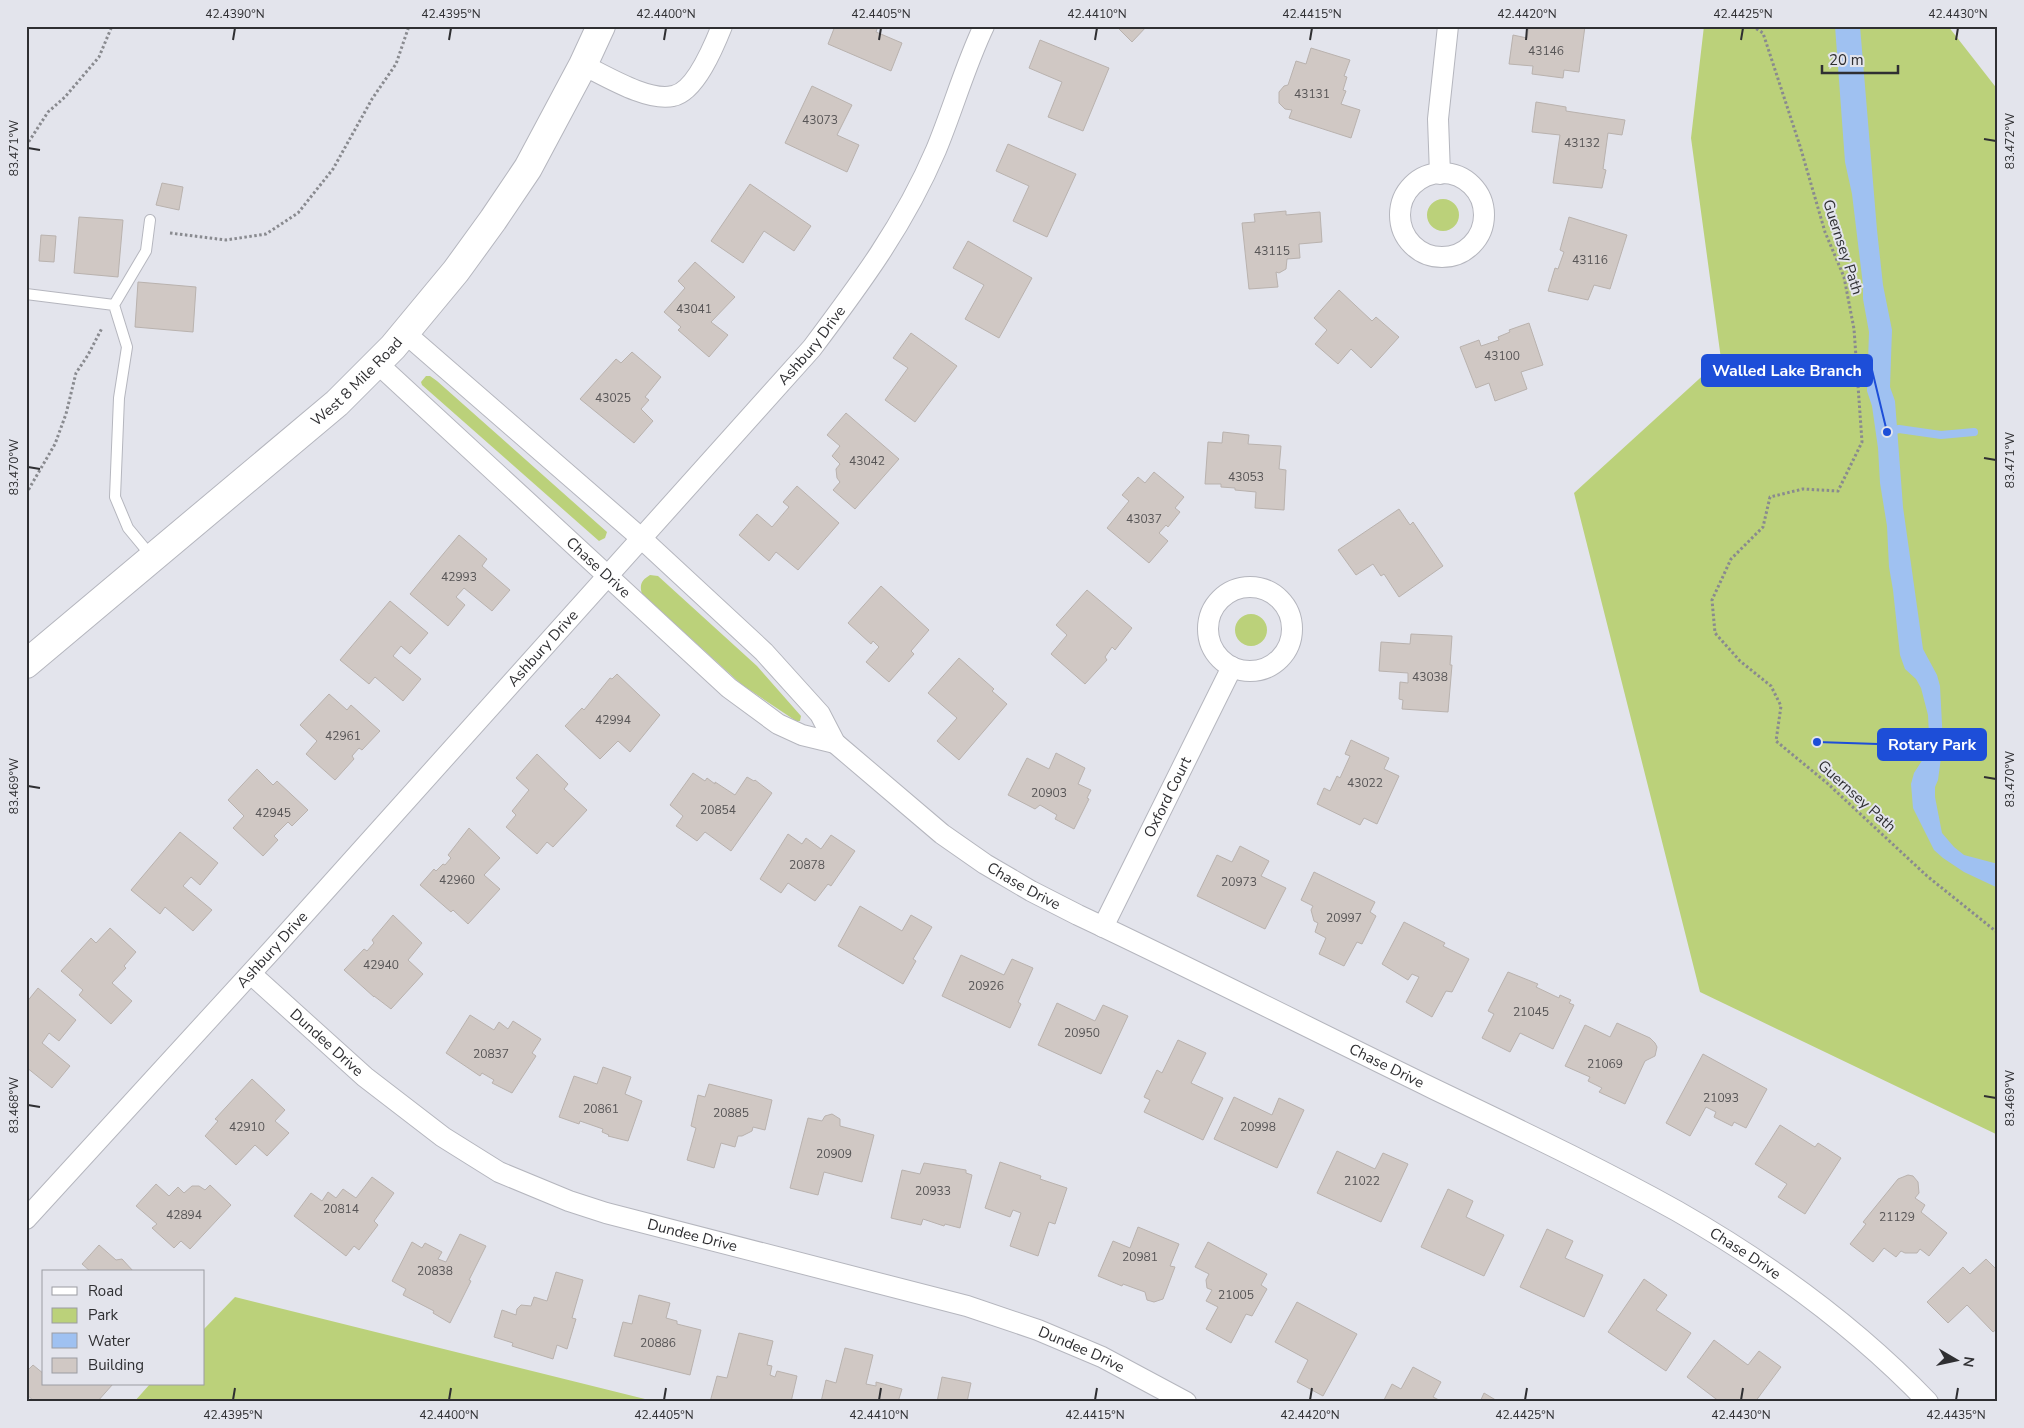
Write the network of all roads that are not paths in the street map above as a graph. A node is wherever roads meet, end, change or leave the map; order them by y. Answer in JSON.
{"nodes":[{"id":1,"x":601,"y":26,"type":"edge"},
{"id":2,"x":722,"y":26,"type":"edge"},
{"id":3,"x":984,"y":26,"type":"edge"},
{"id":4,"x":1448,"y":26,"type":"edge"},
{"id":5,"x":583,"y":65,"type":"junction"},
{"id":6,"x":1440,"y":174,"type":"junction"},
{"id":7,"x":150,"y":220,"type":"dead end"},
{"id":8,"x":26,"y":294,"type":"edge"},
{"id":9,"x":114,"y":305,"type":"junction"},
{"id":10,"x":406,"y":333,"type":"junction"},
{"id":11,"x":378,"y":364,"type":"junction"},
{"id":12,"x":641,"y":538,"type":"junction"},
{"id":13,"x":152,"y":556,"type":"junction"},
{"id":14,"x":607,"y":576,"type":"junction"},
{"id":15,"x":26,"y":664,"type":"edge"},
{"id":16,"x":1232,"y":667,"type":"junction"},
{"id":17,"x":835,"y":743,"type":"junction"},
{"id":18,"x":1103,"y":927,"type":"junction"},
{"id":19,"x":251,"y":974,"type":"junction"},
{"id":20,"x":26,"y":1219,"type":"edge"},
{"id":21,"x":1186,"y":1402,"type":"edge"},
{"id":22,"x":1928,"y":1402,"type":"edge"}],
"edges":[{"from":1,"to":5,"type":"main road","name":"West 8 Mile Road"},
{"from":2,"to":5,"type":"street"},
{"from":3,"to":12,"type":"street","name":"Ashbury Drive"},
{"from":4,"to":6,"type":"street"},
{"from":5,"to":10,"type":"main road","name":"West 8 Mile Road"},
{"from":6,"to":6,"type":"street"},
{"from":7,"to":9,"type":"lane"},
{"from":8,"to":9,"type":"lane"},
{"from":9,"to":13,"type":"lane"},
{"from":10,"to":11,"type":"main road","name":"West 8 Mile Road"},
{"from":10,"to":12,"type":"street","name":"Chase Drive"},
{"from":11,"to":13,"type":"main road","name":"West 8 Mile Road"},
{"from":11,"to":14,"type":"street","name":"Chase Drive"},
{"from":12,"to":14,"type":"street","name":"Ashbury Drive"},
{"from":12,"to":17,"type":"street","name":"Chase Drive"},
{"from":13,"to":15,"type":"main road","name":"West 8 Mile Road"},
{"from":14,"to":17,"type":"street","name":"Chase Drive"},
{"from":14,"to":19,"type":"street","name":"Ashbury Drive"},
{"from":16,"to":16,"type":"street"},
{"from":16,"to":18,"type":"street","name":"Oxford Court"},
{"from":17,"to":18,"type":"street","name":"Chase Drive"},
{"from":18,"to":22,"type":"street","name":"Chase Drive"},
{"from":19,"to":20,"type":"street","name":"Ashbury Drive"},
{"from":19,"to":21,"type":"street","name":"Dundee Drive"}]}
